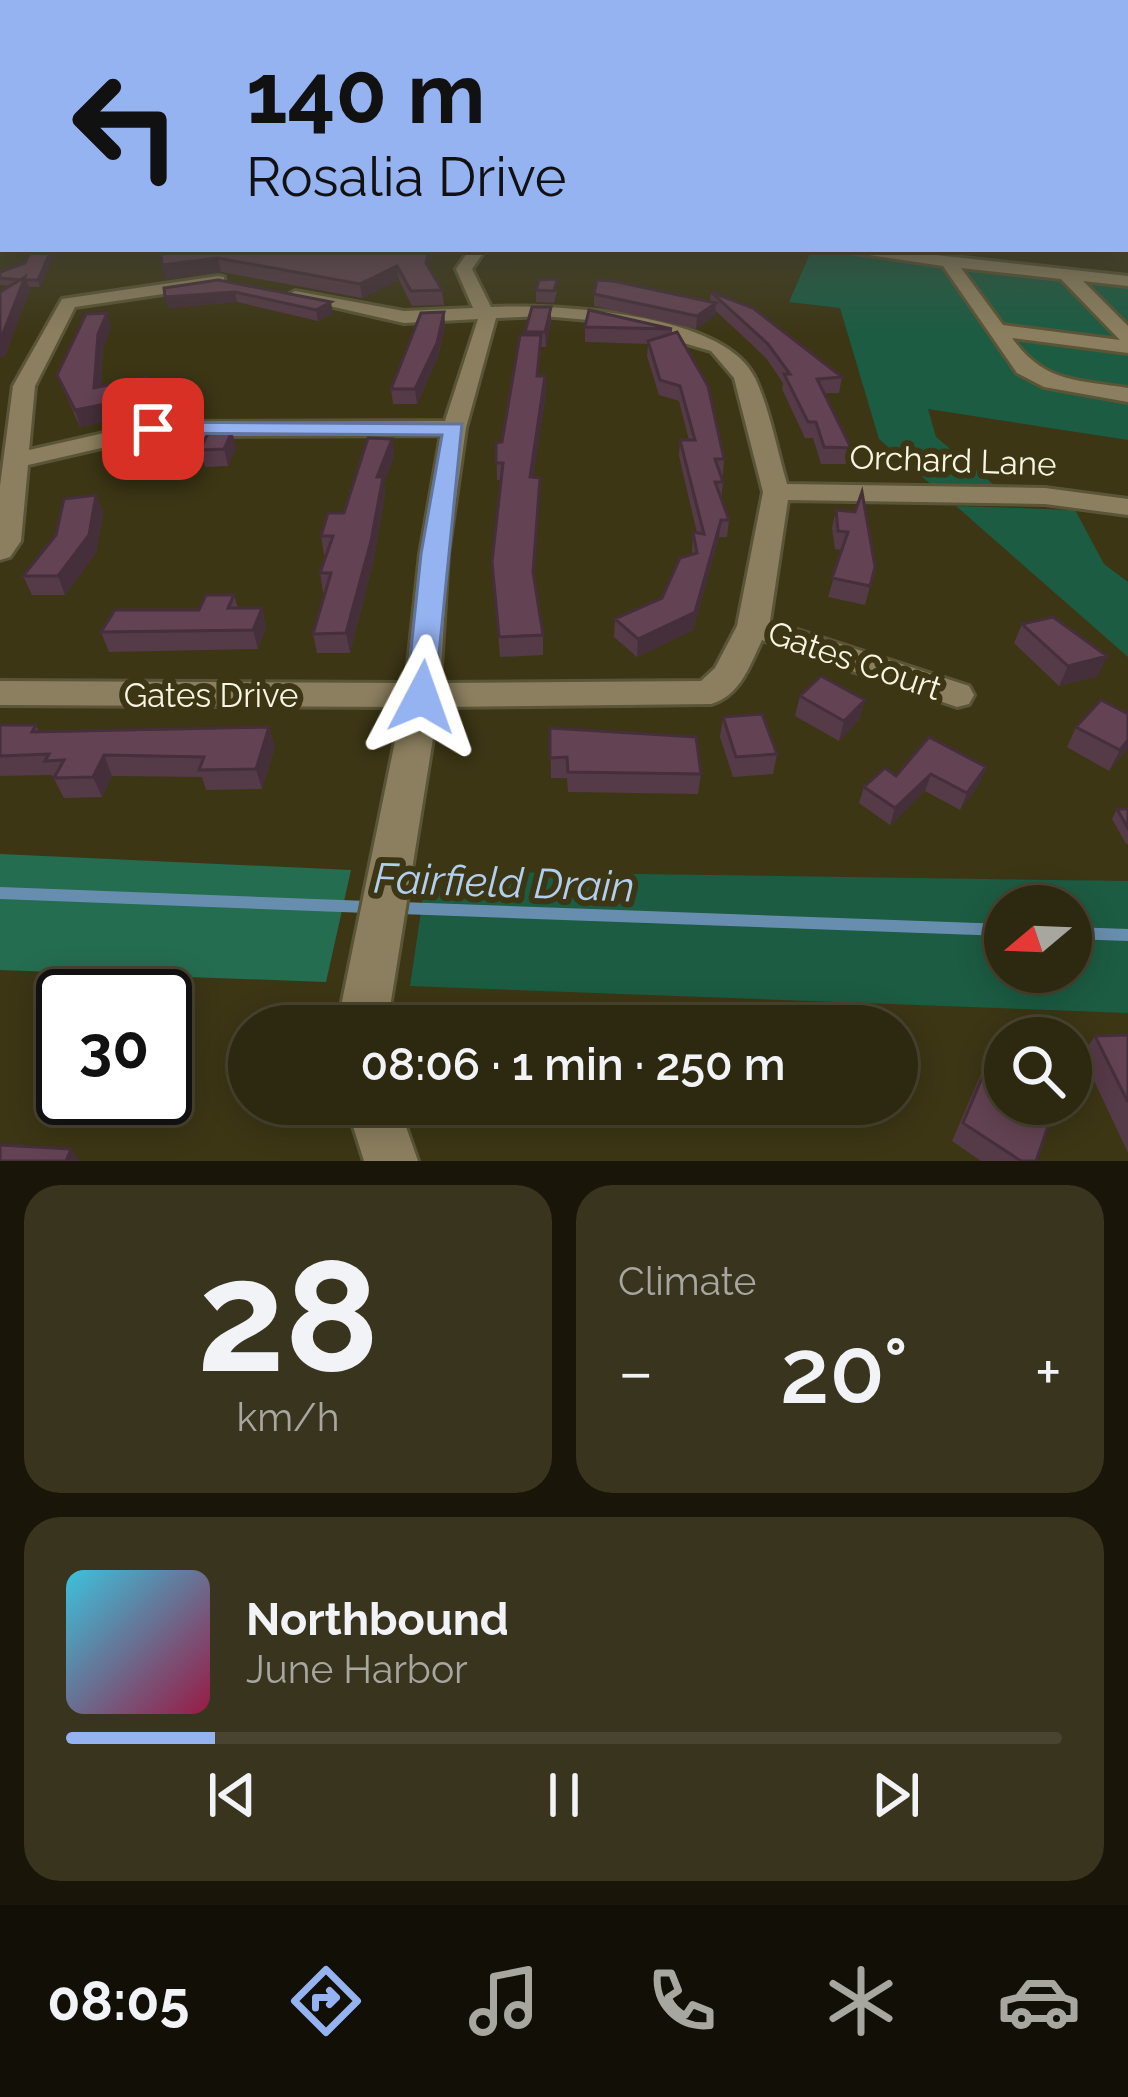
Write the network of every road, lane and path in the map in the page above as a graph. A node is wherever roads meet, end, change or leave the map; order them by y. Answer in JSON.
{"nodes":[{"id":1,"x":476,"y":252,"type":"edge"},
{"id":2,"x":865,"y":252,"type":"edge"},
{"id":3,"x":985,"y":257,"type":"edge"},
{"id":4,"x":948,"y":261,"type":"junction"},
{"id":5,"x":1066,"y":274,"type":"junction"},
{"id":6,"x":1128,"y":281,"type":"edge"},
{"id":7,"x":243,"y":286,"type":"edge"},
{"id":8,"x":266,"y":290,"type":"edge"},
{"id":9,"x":484,"y":312,"type":"junction"},
{"id":10,"x":996,"y":331,"type":"junction"},
{"id":11,"x":1128,"y":337,"type":"edge"},
{"id":12,"x":1128,"y":347,"type":"edge"},
{"id":13,"x":1127,"y":398,"type":"edge"},
{"id":14,"x":454,"y":428,"type":"junction"},
{"id":15,"x":16,"y":460,"type":"junction"},
{"id":16,"x":776,"y":492,"type":"junction"},
{"id":17,"x":1128,"y":507,"type":"edge"},
{"id":18,"x":0,"y":551,"type":"edge"},
{"id":19,"x":753,"y":626,"type":"junction"},
{"id":20,"x":0,"y":693,"type":"edge"},
{"id":21,"x":957,"y":695,"type":"dead end"},
{"id":22,"x":422,"y":697,"type":"junction"},
{"id":23,"x":366,"y":1005,"type":"edge"},
{"id":24,"x":379,"y":1125,"type":"edge"},
{"id":25,"x":391,"y":1161,"type":"edge"}],
"edges":[{"from":1,"to":9,"type":"street"},
{"from":2,"to":4,"type":"street"},
{"from":3,"to":4,"type":"street"},
{"from":3,"to":5,"type":"street"},
{"from":4,"to":10,"type":"street"},
{"from":5,"to":6,"type":"street"},
{"from":5,"to":11,"type":"street"},
{"from":7,"to":15,"type":"street"},
{"from":8,"to":9,"type":"street"},
{"from":9,"to":14,"type":"street"},
{"from":9,"to":16,"type":"street"},
{"from":10,"to":12,"type":"street"},
{"from":10,"to":13,"type":"street"},
{"from":14,"to":15,"type":"street"},
{"from":14,"to":22,"type":"street"},
{"from":15,"to":18,"type":"street"},
{"from":16,"to":17,"type":"street","name":"Orchard Lane"},
{"from":16,"to":19,"type":"street"},
{"from":19,"to":21,"type":"street","name":"Gates Court"},
{"from":19,"to":22,"type":"street","name":"Gates Drive"},
{"from":20,"to":22,"type":"street","name":"Gates Drive"},
{"from":22,"to":23,"type":"street"},
{"from":24,"to":25,"type":"street"}]}
